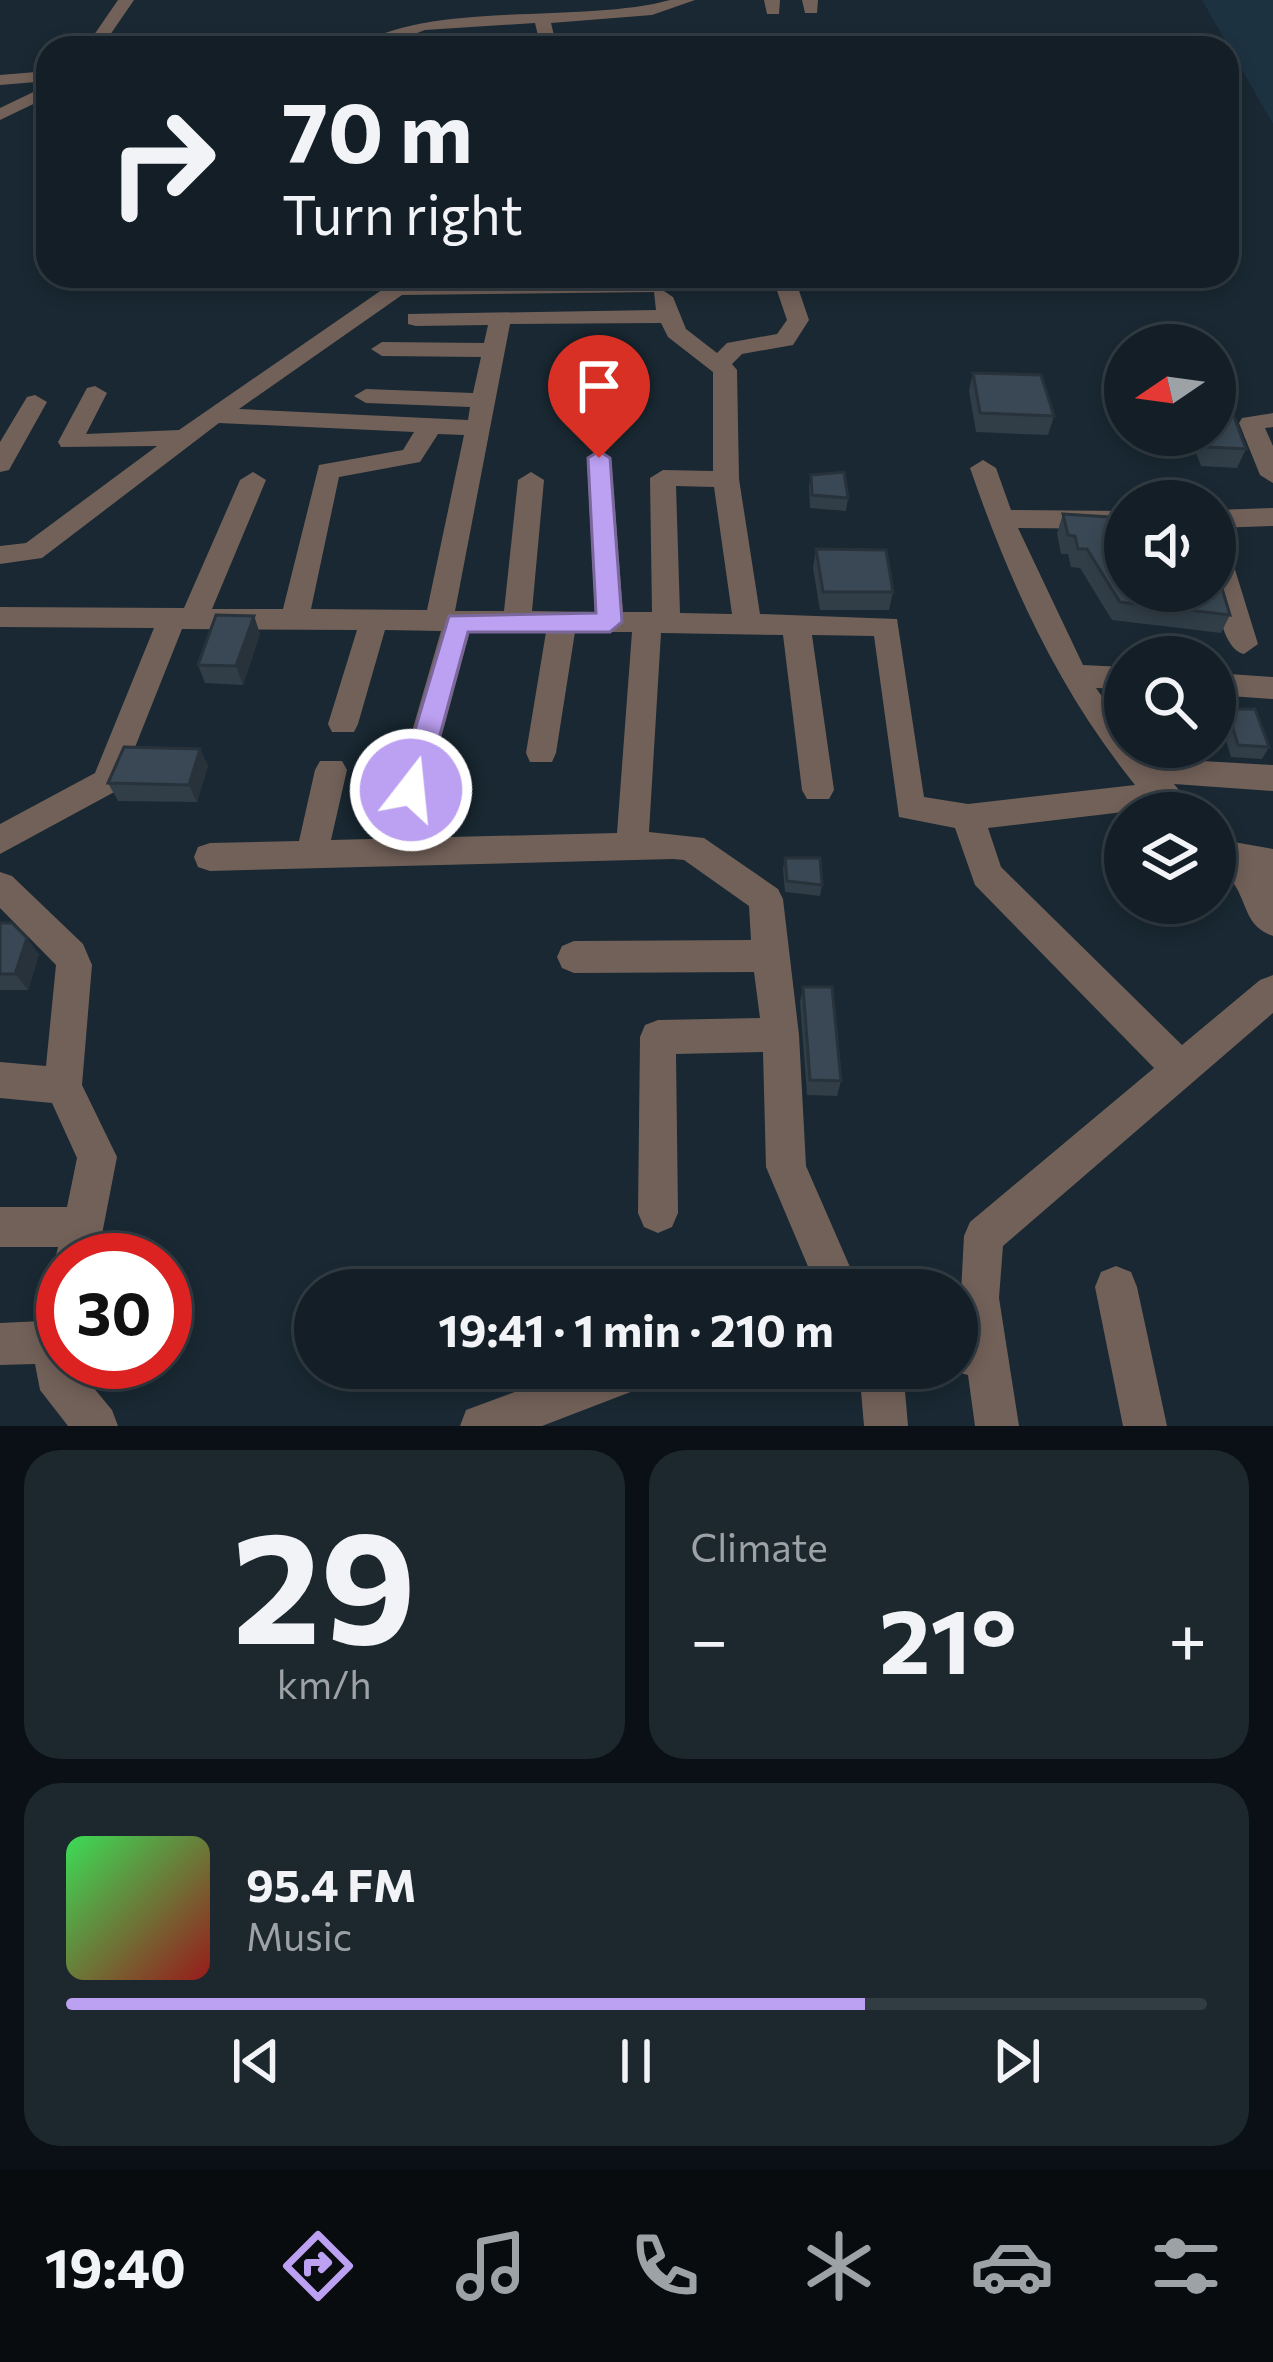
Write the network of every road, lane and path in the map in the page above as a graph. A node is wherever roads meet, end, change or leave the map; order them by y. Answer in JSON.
{"nodes":[{"id":1,"x":126,"y":0,"type":"edge"},
{"id":2,"x":687,"y":0,"type":"edge"},
{"id":3,"x":466,"y":9,"type":"edge"},
{"id":4,"x":534,"y":19,"type":"junction"},
{"id":5,"x":101,"y":36,"type":"edge"},
{"id":6,"x":377,"y":36,"type":"edge"},
{"id":7,"x":510,"y":36,"type":"edge"},
{"id":8,"x":543,"y":36,"type":"edge"},
{"id":9,"x":36,"y":62,"type":"edge"},
{"id":10,"x":6,"y":73,"type":"edge"},
{"id":11,"x":36,"y":75,"type":"edge"},
{"id":12,"x":36,"y":96,"type":"edge"},
{"id":13,"x":0,"y":115,"type":"edge"},
{"id":14,"x":397,"y":288,"type":"edge"},
{"id":15,"x":659,"y":288,"type":"edge"},
{"id":16,"x":787,"y":288,"type":"edge"},
{"id":17,"x":667,"y":316,"type":"junction"},
{"id":18,"x":416,"y":320,"type":"dead end"},
{"id":19,"x":500,"y":320,"type":"junction"},
{"id":20,"x":382,"y":349,"type":"dead end"},
{"id":21,"x":493,"y":350,"type":"junction"},
{"id":22,"x":720,"y":363,"type":"junction"},
{"id":23,"x":95,"y":393,"type":"dead end"},
{"id":24,"x":366,"y":396,"type":"dead end"},
{"id":25,"x":481,"y":400,"type":"junction"},
{"id":26,"x":35,"y":402,"type":"dead end"},
{"id":27,"x":214,"y":415,"type":"junction"},
{"id":28,"x":1273,"y":420,"type":"edge"},
{"id":29,"x":431,"y":425,"type":"junction"},
{"id":30,"x":476,"y":428,"type":"junction"},
{"id":31,"x":185,"y":437,"type":"junction"},
{"id":32,"x":599,"y":458,"type":"dead end"},
{"id":33,"x":0,"y":464,"type":"edge"},
{"id":34,"x":983,"y":468,"type":"dead end"},
{"id":35,"x":1273,"y":475,"type":"edge"},
{"id":36,"x":726,"y":479,"type":"junction"},
{"id":37,"x":254,"y":480,"type":"dead end"},
{"id":38,"x":531,"y":480,"type":"dead end"},
{"id":39,"x":1273,"y":518,"type":"edge"},
{"id":40,"x":1000,"y":519,"type":"junction"},
{"id":41,"x":1236,"y":519,"type":"edge"},
{"id":42,"x":1104,"y":520,"type":"edge"},
{"id":43,"x":0,"y":555,"type":"edge"},
{"id":44,"x":1234,"y":612,"type":"edge"},
{"id":45,"x":0,"y":617,"type":"edge"},
{"id":46,"x":183,"y":618,"type":"junction"},
{"id":47,"x":295,"y":618,"type":"junction"},
{"id":48,"x":374,"y":619,"type":"junction"},
{"id":49,"x":449,"y":622,"type":"junction"},
{"id":50,"x":517,"y":622,"type":"junction"},
{"id":51,"x":562,"y":622,"type":"junction"},
{"id":52,"x":610,"y":622,"type":"junction"},
{"id":53,"x":656,"y":623,"type":"junction"},
{"id":54,"x":747,"y":624,"type":"junction"},
{"id":55,"x":796,"y":625,"type":"junction"},
{"id":56,"x":1244,"y":644,"type":"dead end"},
{"id":57,"x":1073,"y":676,"type":"junction"},
{"id":58,"x":1104,"y":677,"type":"edge"},
{"id":59,"x":1236,"y":685,"type":"edge"},
{"id":60,"x":1273,"y":688,"type":"edge"},
{"id":61,"x":343,"y":724,"type":"dead end"},
{"id":62,"x":541,"y":753,"type":"dead end"},
{"id":63,"x":332,"y":770,"type":"dead end"},
{"id":64,"x":1273,"y":778,"type":"edge"},
{"id":65,"x":411,"y":790,"type":"dead end"},
{"id":66,"x":818,"y":790,"type":"dead end"},
{"id":67,"x":1161,"y":792,"type":"edge"},
{"id":68,"x":1169,"y":792,"type":"edge"},
{"id":69,"x":1104,"y":800,"type":"edge"},
{"id":70,"x":968,"y":817,"type":"junction"},
{"id":71,"x":0,"y":840,"type":"edge"},
{"id":72,"x":632,"y":846,"type":"junction"},
{"id":73,"x":312,"y":854,"type":"junction"},
{"id":74,"x":210,"y":857,"type":"dead end"},
{"id":75,"x":1248,"y":866,"type":"edge"},
{"id":76,"x":0,"y":886,"type":"edge"},
{"id":77,"x":1273,"y":921,"type":"edge"},
{"id":78,"x":769,"y":956,"type":"junction"},
{"id":79,"x":574,"y":957,"type":"dead end"},
{"id":80,"x":1273,"y":991,"type":"edge"},
{"id":81,"x":782,"y":1035,"type":"junction"},
{"id":82,"x":1179,"y":1067,"type":"junction"},
{"id":83,"x":0,"y":1080,"type":"edge"},
{"id":84,"x":63,"y":1086,"type":"junction"},
{"id":85,"x":658,"y":1213,"type":"dead end"},
{"id":86,"x":0,"y":1227,"type":"edge"},
{"id":87,"x":82,"y":1233,"type":"edge"},
{"id":88,"x":36,"y":1235,"type":"edge"},
{"id":89,"x":830,"y":1269,"type":"edge"},
{"id":90,"x":975,"y":1269,"type":"edge"},
{"id":91,"x":1116,"y":1288,"type":"dead end"},
{"id":92,"x":36,"y":1337,"type":"edge"},
{"id":93,"x":0,"y":1344,"type":"edge"},
{"id":94,"x":978,"y":1368,"type":"edge"},
{"id":95,"x":66,"y":1389,"type":"edge"},
{"id":96,"x":582,"y":1389,"type":"edge"},
{"id":97,"x":883,"y":1389,"type":"edge"},
{"id":98,"x":96,"y":1426,"type":"edge"},
{"id":99,"x":482,"y":1426,"type":"edge"},
{"id":100,"x":886,"y":1426,"type":"edge"},
{"id":101,"x":998,"y":1426,"type":"edge"},
{"id":102,"x":1145,"y":1426,"type":"edge"}],
"edges":[{"from":1,"to":5,"type":"street"},
{"from":2,"to":4,"type":"street"},
{"from":3,"to":4,"type":"street"},
{"from":3,"to":6,"type":"street"},
{"from":4,"to":7,"type":"street"},
{"from":4,"to":8,"type":"street"},
{"from":9,"to":10,"type":"street"},
{"from":10,"to":11,"type":"street"},
{"from":12,"to":13,"type":"street"},
{"from":14,"to":27,"type":"street"},
{"from":15,"to":17,"type":"street"},
{"from":16,"to":22,"type":"street"},
{"from":17,"to":19,"type":"street"},
{"from":17,"to":22,"type":"street"},
{"from":18,"to":19,"type":"street"},
{"from":19,"to":21,"type":"street"},
{"from":20,"to":21,"type":"street"},
{"from":21,"to":25,"type":"street"},
{"from":22,"to":36,"type":"street"},
{"from":23,"to":31,"type":"street"},
{"from":24,"to":25,"type":"street"},
{"from":25,"to":30,"type":"street"},
{"from":26,"to":33,"type":"street"},
{"from":27,"to":29,"type":"street"},
{"from":27,"to":31,"type":"street"},
{"from":28,"to":35,"type":"street"},
{"from":29,"to":30,"type":"street"},
{"from":29,"to":47,"type":"street"},
{"from":30,"to":49,"type":"street"},
{"from":31,"to":43,"type":"street"},
{"from":32,"to":52,"type":"street"},
{"from":34,"to":40,"type":"street"},
{"from":36,"to":53,"type":"street"},
{"from":36,"to":54,"type":"street"},
{"from":37,"to":46,"type":"street"},
{"from":38,"to":50,"type":"street"},
{"from":39,"to":41,"type":"street"},
{"from":40,"to":42,"type":"street"},
{"from":40,"to":57,"type":"street"},
{"from":44,"to":56,"type":"street"},
{"from":45,"to":46,"type":"street"},
{"from":46,"to":47,"type":"street"},
{"from":46,"to":71,"type":"street"},
{"from":47,"to":48,"type":"street"},
{"from":48,"to":49,"type":"street"},
{"from":48,"to":61,"type":"street"},
{"from":49,"to":50,"type":"street"},
{"from":49,"to":65,"type":"street"},
{"from":50,"to":51,"type":"street"},
{"from":51,"to":52,"type":"street"},
{"from":51,"to":62,"type":"street"},
{"from":52,"to":53,"type":"street"},
{"from":53,"to":54,"type":"street"},
{"from":53,"to":72,"type":"street"},
{"from":54,"to":55,"type":"street"},
{"from":55,"to":66,"type":"street"},
{"from":55,"to":70,"type":"street"},
{"from":57,"to":58,"type":"street"},
{"from":57,"to":67,"type":"street"},
{"from":59,"to":60,"type":"street"},
{"from":63,"to":73,"type":"street"},
{"from":64,"to":68,"type":"street"},
{"from":69,"to":70,"type":"street"},
{"from":70,"to":82,"type":"street"},
{"from":72,"to":73,"type":"street"},
{"from":72,"to":78,"type":"street"},
{"from":73,"to":74,"type":"street"},
{"from":75,"to":77,"type":"street"},
{"from":76,"to":84,"type":"street"},
{"from":78,"to":79,"type":"street"},
{"from":78,"to":81,"type":"street"},
{"from":80,"to":82,"type":"street"},
{"from":81,"to":85,"type":"street"},
{"from":81,"to":89,"type":"street"},
{"from":82,"to":90,"type":"street"},
{"from":83,"to":84,"type":"street"},
{"from":84,"to":87,"type":"street"},
{"from":86,"to":88,"type":"street"},
{"from":91,"to":102,"type":"street"},
{"from":92,"to":93,"type":"street"},
{"from":94,"to":101,"type":"street"},
{"from":95,"to":98,"type":"street"},
{"from":96,"to":99,"type":"street"},
{"from":97,"to":100,"type":"street"}]}
